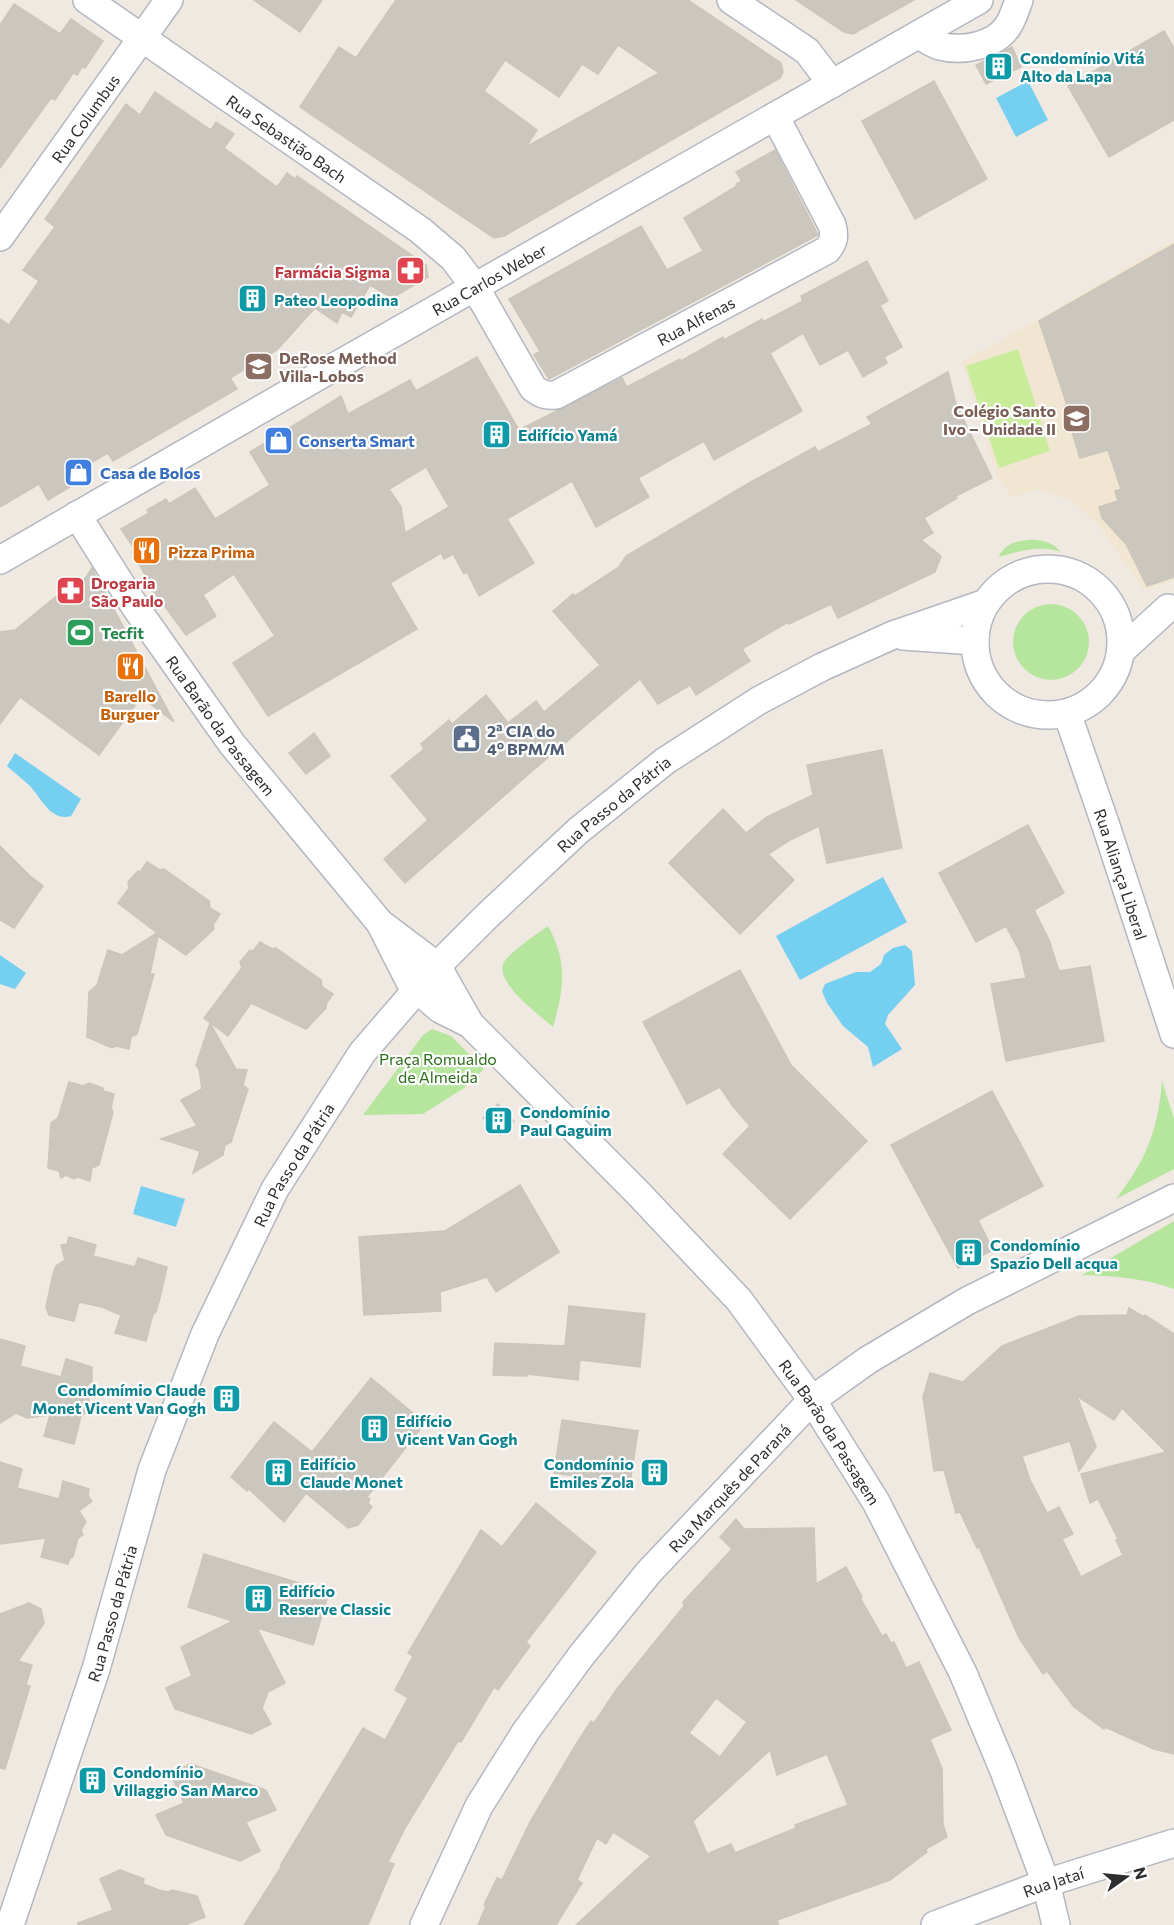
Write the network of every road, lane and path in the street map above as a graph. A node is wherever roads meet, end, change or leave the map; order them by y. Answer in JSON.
{"nodes":[{"id":1,"x":87,"y":0,"type":"edge"},
{"id":2,"x":170,"y":0,"type":"edge"},
{"id":3,"x":731,"y":0,"type":"edge"},
{"id":4,"x":979,"y":0,"type":"edge"},
{"id":5,"x":1018,"y":0,"type":"edge"},
{"id":6,"x":920,"y":35,"type":"junction"},
{"id":7,"x":143,"y":38,"type":"junction"},
{"id":8,"x":832,"y":84,"type":"junction"},
{"id":9,"x":775,"y":116,"type":"junction"},
{"id":10,"x":0,"y":237,"type":"edge"},
{"id":11,"x":475,"y":287,"type":"junction"},
{"id":12,"x":77,"y":515,"type":"junction"},
{"id":13,"x":0,"y":560,"type":"edge"},
{"id":14,"x":986,"y":603,"type":"junction"},
{"id":15,"x":1171,"y":607,"type":"edge"},
{"id":16,"x":1114,"y":610,"type":"junction"},
{"id":17,"x":893,"y":635,"type":"junction"},
{"id":18,"x":975,"y":641,"type":"junction"},
{"id":19,"x":1121,"y":651,"type":"junction"},
{"id":20,"x":1067,"y":713,"type":"junction"},
{"id":21,"x":380,"y":923,"type":"junction"},
{"id":22,"x":437,"y":966,"type":"junction"},
{"id":23,"x":417,"y":990,"type":"junction"},
{"id":24,"x":470,"y":1024,"type":"junction"},
{"id":25,"x":1174,"y":1034,"type":"edge"},
{"id":26,"x":1174,"y":1198,"type":"edge"},
{"id":27,"x":812,"y":1400,"type":"junction"},
{"id":28,"x":1174,"y":1843,"type":"edge"},
{"id":29,"x":1046,"y":1883,"type":"junction"},
{"id":30,"x":10,"y":1925,"type":"edge"},
{"id":31,"x":424,"y":1925,"type":"edge"},
{"id":32,"x":935,"y":1925,"type":"edge"},
{"id":33,"x":1056,"y":1925,"type":"edge"}],
"edges":[{"from":1,"to":7,"type":"street","name":"Rua Sebastião Bach"},
{"from":2,"to":7,"type":"street","name":"Rua Columbus"},
{"from":3,"to":8,"type":"street"},
{"from":4,"to":6,"type":"street","name":"Rua Carlos Weber"},
{"from":5,"to":6,"type":"street"},
{"from":6,"to":8,"type":"street","name":"Rua Carlos Weber"},
{"from":7,"to":10,"type":"street","name":"Rua Columbus"},
{"from":7,"to":11,"type":"street","name":"Rua Sebastião Bach"},
{"from":8,"to":9,"type":"street","name":"Rua Carlos Weber"},
{"from":9,"to":11,"type":"street","name":"Rua Carlos Weber"},
{"from":9,"to":11,"type":"street","name":"Rua Alfenas"},
{"from":11,"to":12,"type":"street","name":"Rua Carlos Weber"},
{"from":12,"to":13,"type":"street","name":"Rua Carlos Weber"},
{"from":12,"to":21,"type":"street","name":"Rua Barão da Passagem"},
{"from":14,"to":16,"type":"street"},
{"from":14,"to":17,"type":"street","name":"Rua Passo da Pátria"},
{"from":14,"to":18,"type":"street"},
{"from":15,"to":16,"type":"street"},
{"from":15,"to":19,"type":"street"},
{"from":16,"to":19,"type":"street"},
{"from":17,"to":18,"type":"street","name":"Rua Passo da Pátria"},
{"from":17,"to":22,"type":"street","name":"Rua Passo da Pátria"},
{"from":18,"to":20,"type":"street"},
{"from":19,"to":20,"type":"street"},
{"from":20,"to":25,"type":"street","name":"Rua Aliança Liberal"},
{"from":21,"to":22,"type":"street","name":"Rua Barão da Passagem"},
{"from":21,"to":23,"type":"street","name":"Rua Barão da Passagem"},
{"from":22,"to":23,"type":"street","name":"Rua Passo da Pátria"},
{"from":22,"to":24,"type":"street","name":"Rua Barão da Passagem"},
{"from":23,"to":24,"type":"street","name":"Rua Barão da Passagem"},
{"from":23,"to":30,"type":"street","name":"Rua Passo da Pátria"},
{"from":24,"to":27,"type":"street","name":"Rua Barão da Passagem"},
{"from":26,"to":27,"type":"street","name":"Rua Marquês de Paraná"},
{"from":27,"to":29,"type":"street","name":"Rua Barão da Passagem"},
{"from":27,"to":31,"type":"street","name":"Rua Marquês de Paraná"},
{"from":28,"to":29,"type":"street","name":"Rua Jataí"},
{"from":29,"to":32,"type":"street","name":"Rua Jataí"},
{"from":29,"to":33,"type":"street","name":"Rua Barão da Passagem"}]}
